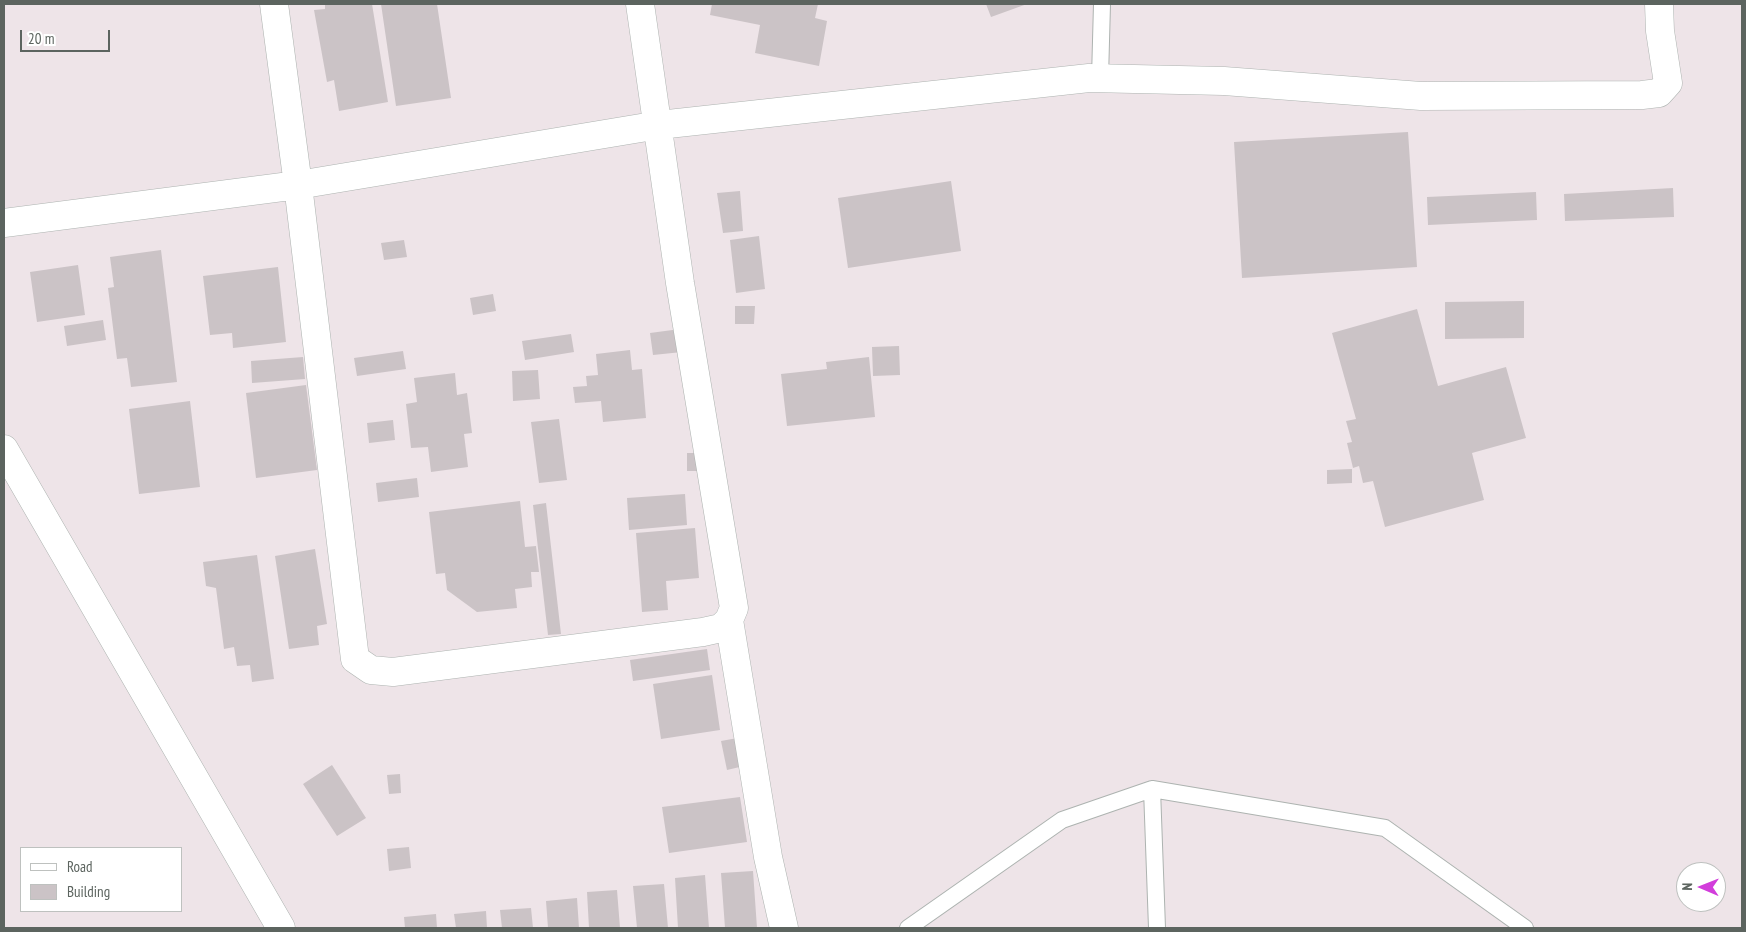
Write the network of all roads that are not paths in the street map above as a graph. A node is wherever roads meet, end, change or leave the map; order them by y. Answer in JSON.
{"nodes":[{"id":1,"x":274,"y":4,"type":"edge"},
{"id":2,"x":640,"y":4,"type":"edge"},
{"id":3,"x":1102,"y":4,"type":"edge"},
{"id":4,"x":1659,"y":4,"type":"edge"},
{"id":5,"x":1100,"y":78,"type":"junction"},
{"id":6,"x":659,"y":125,"type":"junction"},
{"id":7,"x":298,"y":185,"type":"junction"},
{"id":8,"x":4,"y":223,"type":"edge"},
{"id":9,"x":4,"y":449,"type":"edge"},
{"id":10,"x":729,"y":620,"type":"junction"},
{"id":11,"x":1152,"y":789,"type":"junction"},
{"id":12,"x":281,"y":928,"type":"edge"},
{"id":13,"x":784,"y":928,"type":"edge"},
{"id":14,"x":908,"y":928,"type":"edge"},
{"id":15,"x":1157,"y":928,"type":"edge"},
{"id":16,"x":1525,"y":928,"type":"edge"}],
"edges":[{"from":1,"to":7,"type":"street"},
{"from":2,"to":6,"type":"street"},
{"from":3,"to":5,"type":"lane"},
{"from":4,"to":5,"type":"street"},
{"from":5,"to":6,"type":"street"},
{"from":6,"to":7,"type":"street"},
{"from":6,"to":10,"type":"street"},
{"from":7,"to":8,"type":"street"},
{"from":7,"to":10,"type":"street"},
{"from":9,"to":12,"type":"street"},
{"from":10,"to":13,"type":"street"},
{"from":11,"to":14,"type":"lane"},
{"from":11,"to":15,"type":"lane"},
{"from":11,"to":16,"type":"lane"}]}
